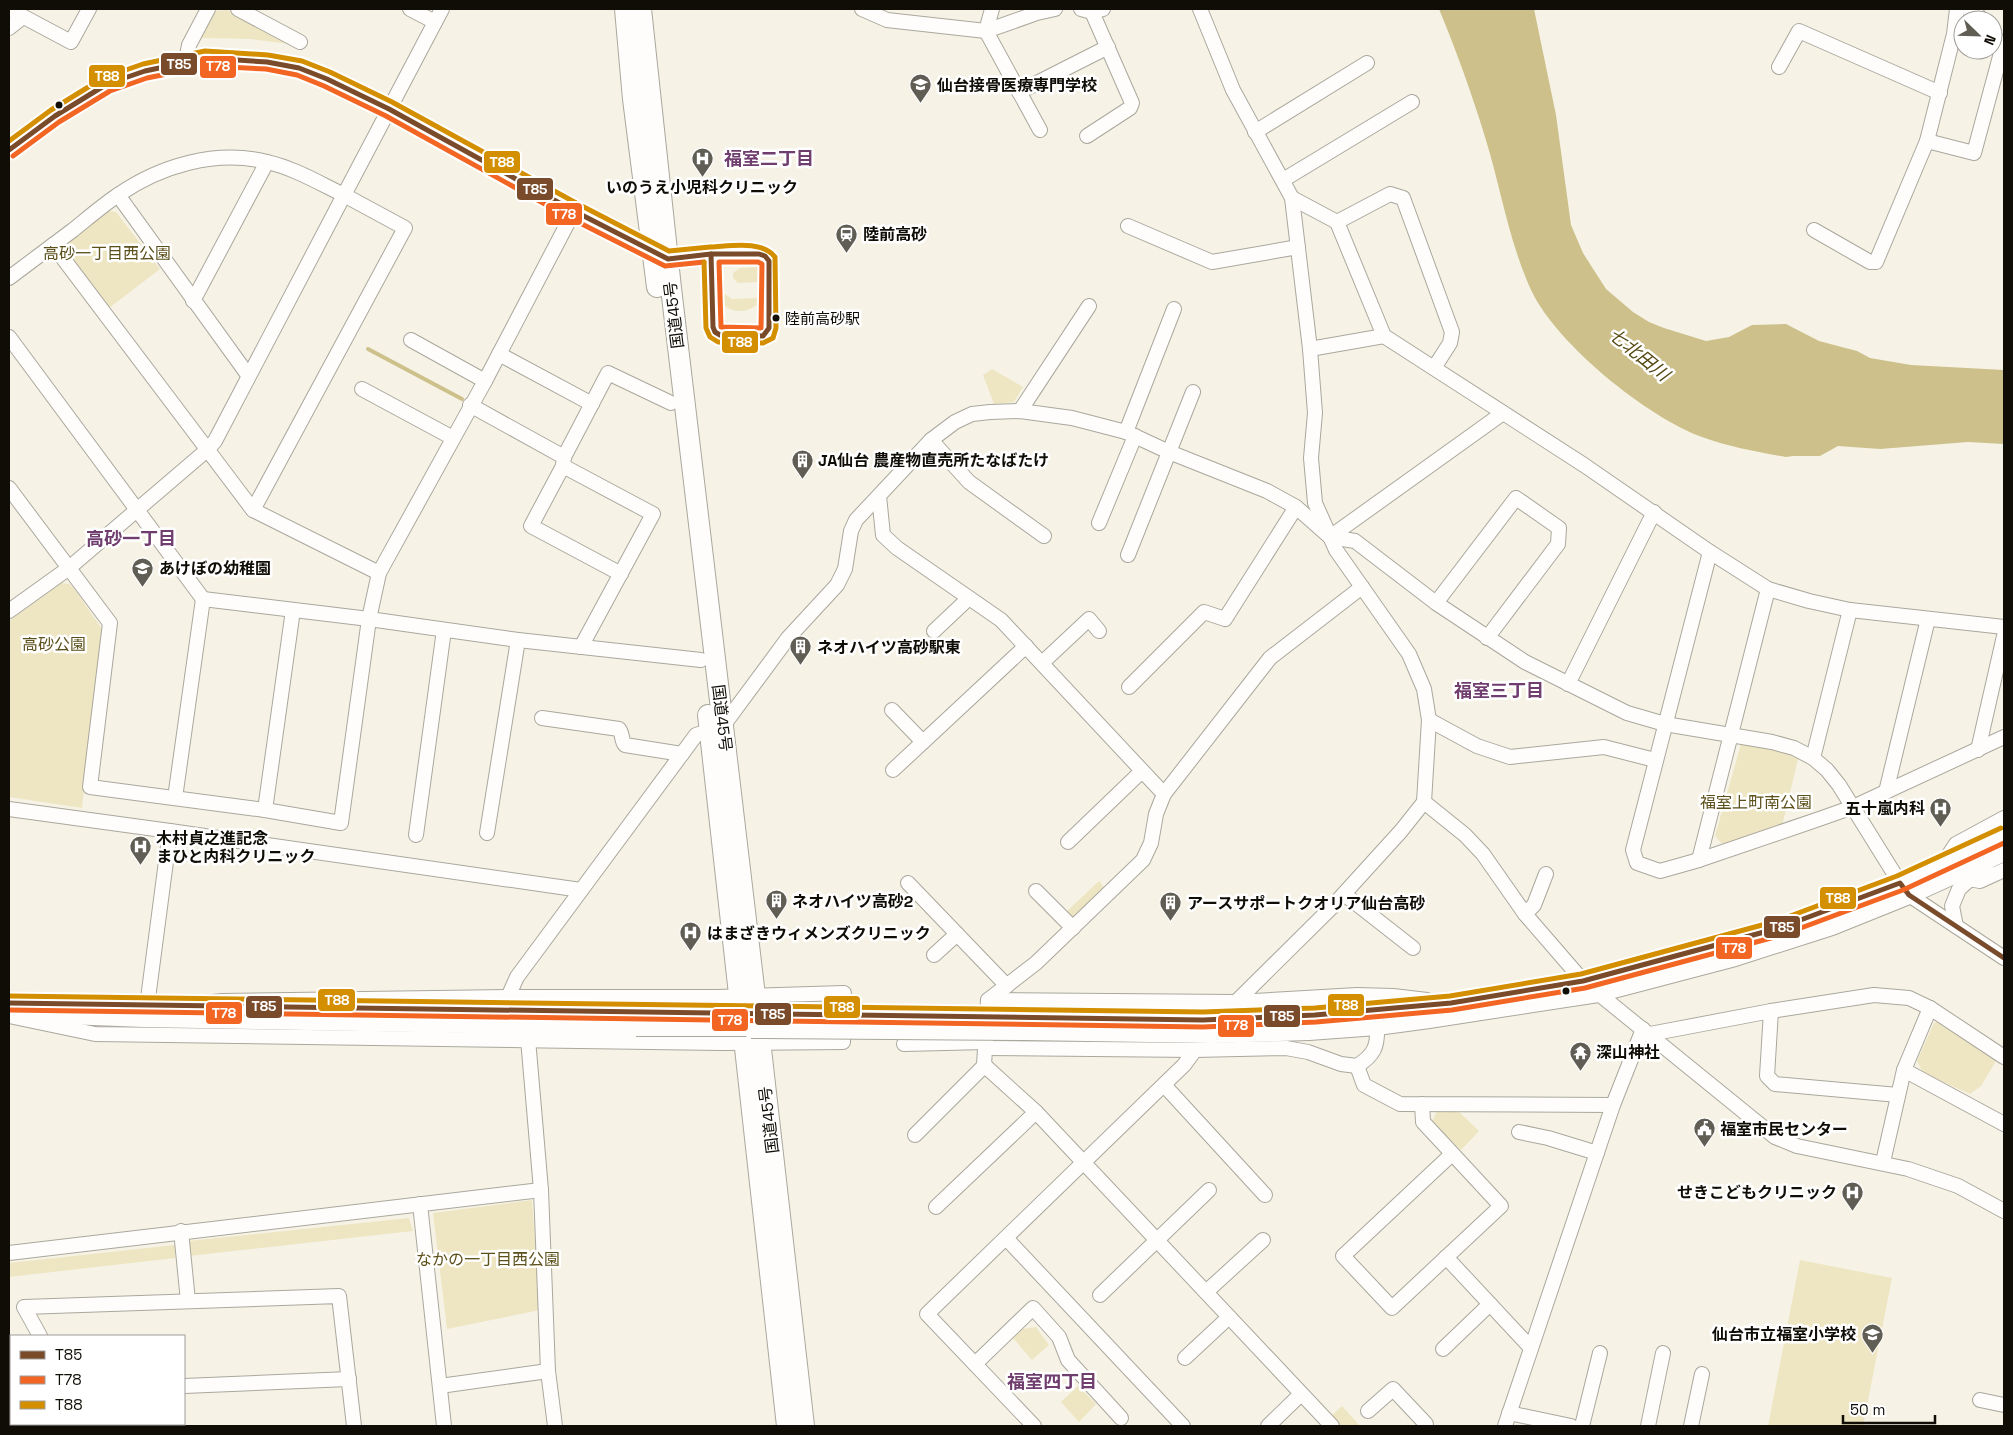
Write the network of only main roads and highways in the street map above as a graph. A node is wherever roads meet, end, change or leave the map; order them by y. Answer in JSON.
{"nodes":[{"id":1,"x":625,"y":9,"type":"edge"},
{"id":2,"x":641,"y":9,"type":"edge"},
{"id":3,"x":660,"y":256,"type":"junction"},
{"id":4,"x":716,"y":728,"type":"junction"},
{"id":5,"x":2004,"y":835,"type":"edge"},
{"id":6,"x":2002,"y":859,"type":"edge"},
{"id":7,"x":1905,"y":889,"type":"junction"},
{"id":8,"x":750,"y":1020,"type":"junction"},
{"id":9,"x":1025,"y":1024,"type":"junction"},
{"id":10,"x":787,"y":1426,"type":"edge"},
{"id":11,"x":804,"y":1426,"type":"edge"}],
"edges":[{"from":1,"to":3,"type":"highway","name":"国道45号"},
{"from":2,"to":3,"type":"highway","name":"国道45号"},
{"from":3,"to":4,"type":"highway","name":"国道45号"},
{"from":3,"to":4,"type":"highway","name":"国道45号"},
{"from":4,"to":8,"type":"highway","name":"国道45号"},
{"from":5,"to":7,"type":"main road"},
{"from":6,"to":7,"type":"main road"},
{"from":7,"to":9,"type":"main road"},
{"from":7,"to":9,"type":"main road"},
{"from":8,"to":9,"type":"main road","bridge":true},
{"from":8,"to":10,"type":"highway","name":"国道45号"},
{"from":8,"to":11,"type":"highway","name":"国道45号"}]}
